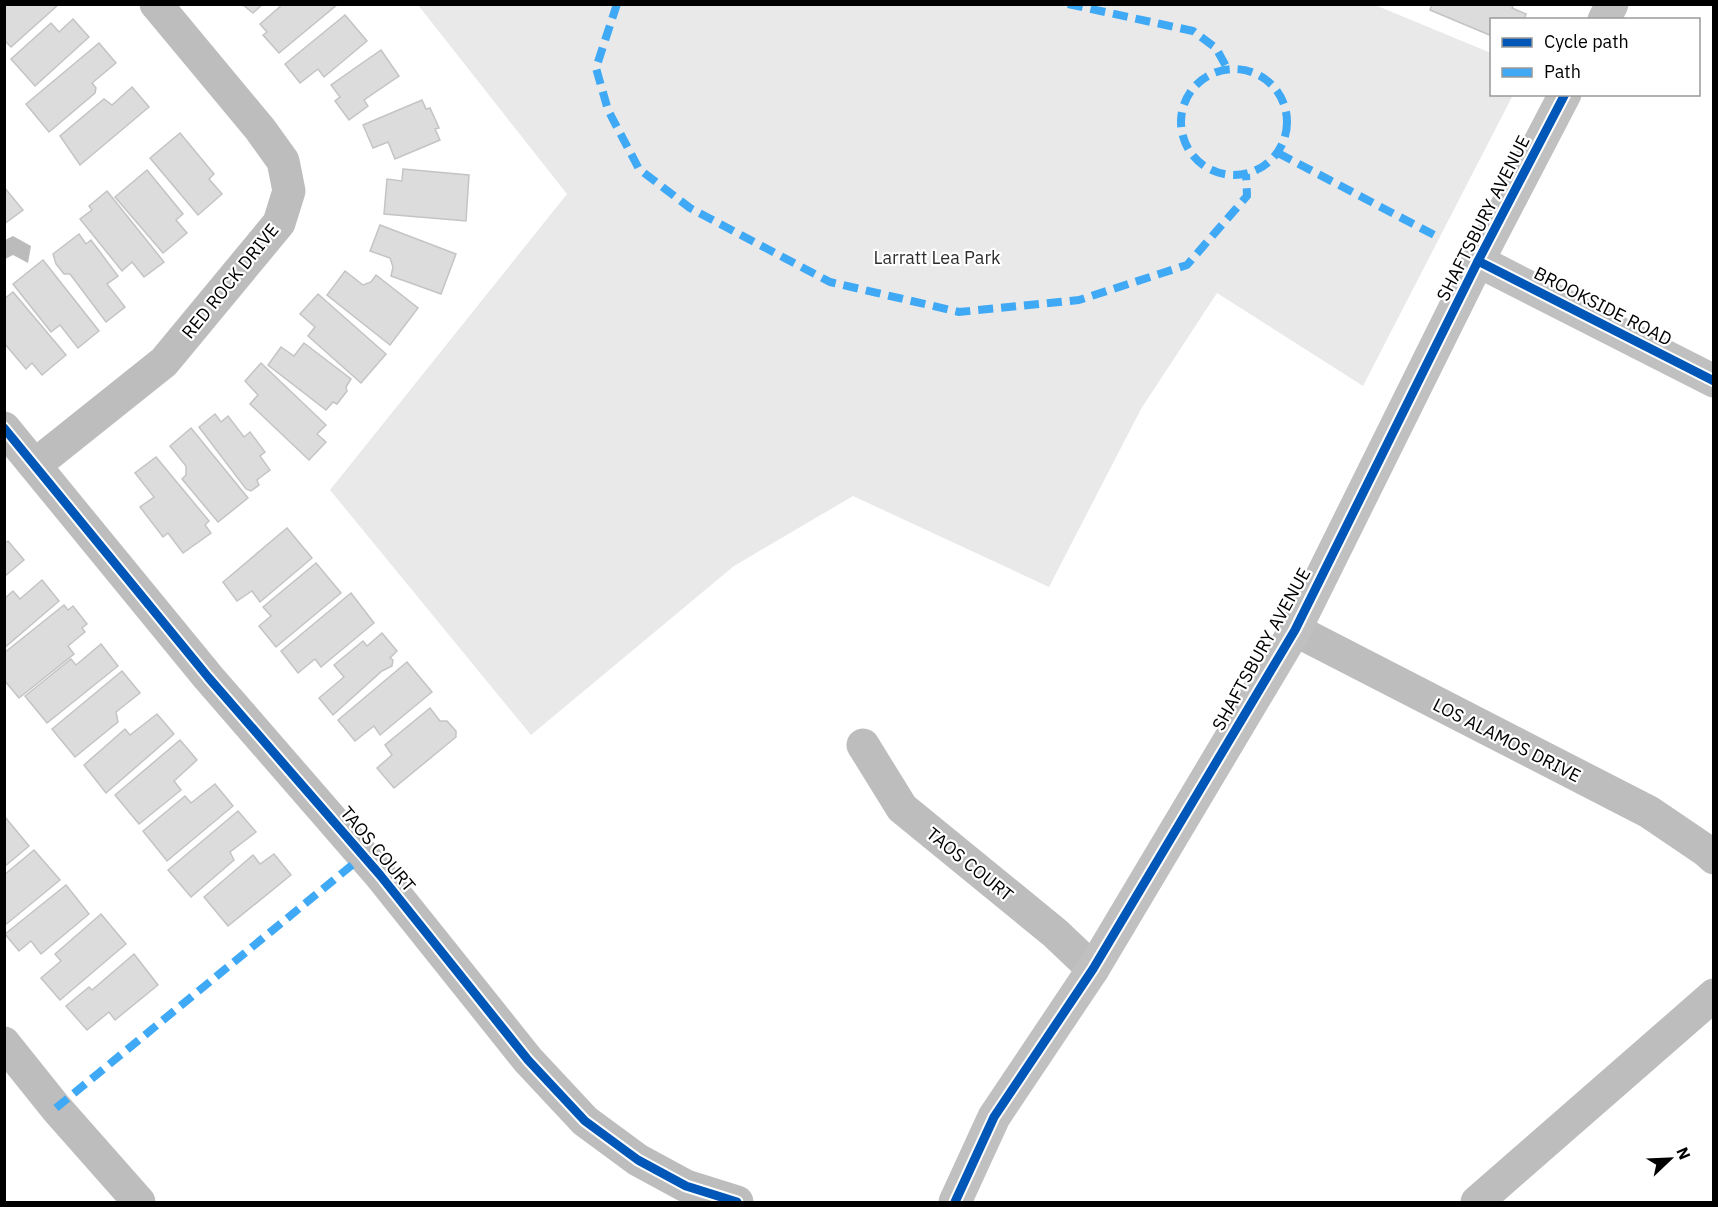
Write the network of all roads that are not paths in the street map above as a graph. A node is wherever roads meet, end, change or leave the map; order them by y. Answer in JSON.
{"nodes":[{"id":1,"x":156,"y":4,"type":"edge"},
{"id":2,"x":1612,"y":4,"type":"edge"},
{"id":3,"x":1605,"y":18,"type":"edge"},
{"id":4,"x":1564,"y":96,"type":"edge"},
{"id":5,"x":1478,"y":261,"type":"junction"},
{"id":6,"x":1713,"y":381,"type":"edge"},
{"id":7,"x":4,"y":428,"type":"edge"},
{"id":8,"x":35,"y":465,"type":"junction"},
{"id":9,"x":1295,"y":630,"type":"junction"},
{"id":10,"x":863,"y":745,"type":"dead end"},
{"id":11,"x":1713,"y":858,"type":"edge"},
{"id":12,"x":1093,"y":969,"type":"junction"},
{"id":13,"x":1713,"y":995,"type":"edge"},
{"id":14,"x":4,"y":1043,"type":"edge"},
{"id":15,"x":139,"y":1203,"type":"edge"},
{"id":16,"x":737,"y":1203,"type":"edge"},
{"id":17,"x":956,"y":1203,"type":"edge"},
{"id":18,"x":1477,"y":1203,"type":"edge"}],
"edges":[{"from":1,"to":8,"type":"street","name":"RED ROCK DRIVE"},
{"from":2,"to":3,"type":"street"},
{"from":4,"to":5,"type":"street","name":"SHAFTSBURY AVENUE"},
{"from":5,"to":6,"type":"street","name":"BROOKSIDE ROAD"},
{"from":5,"to":9,"type":"street","name":"SHAFTSBURY AVENUE"},
{"from":7,"to":8,"type":"street","name":"TAOS COURT"},
{"from":8,"to":16,"type":"street","name":"TAOS COURT"},
{"from":9,"to":11,"type":"street","name":"LOS ALAMOS DRIVE"},
{"from":9,"to":12,"type":"street","name":"SHAFTSBURY AVENUE"},
{"from":10,"to":12,"type":"street","name":"TAOS COURT"},
{"from":12,"to":17,"type":"street","name":"SHAFTSBURY AVENUE"},
{"from":13,"to":18,"type":"street"},
{"from":14,"to":15,"type":"street"}]}
